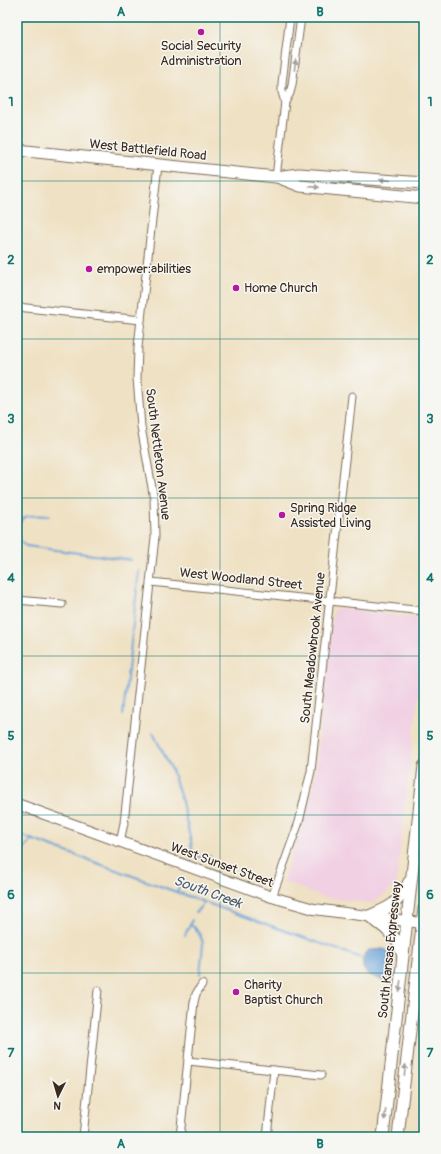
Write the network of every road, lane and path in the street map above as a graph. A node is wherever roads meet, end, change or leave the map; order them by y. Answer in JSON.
{"nodes":[{"id":1,"x":290,"y":17,"type":"edge"},
{"id":2,"x":300,"y":17,"type":"edge"},
{"id":3,"x":285,"y":102,"type":"junction"},
{"id":4,"x":17,"y":150,"type":"edge"},
{"id":5,"x":158,"y":165,"type":"junction"},
{"id":6,"x":276,"y":177,"type":"junction"},
{"id":7,"x":424,"y":183,"type":"edge"},
{"id":8,"x":424,"y":198,"type":"edge"},
{"id":9,"x":17,"y":307,"type":"edge"},
{"id":10,"x":141,"y":320,"type":"junction"},
{"id":11,"x":352,"y":396,"type":"dead end"},
{"id":12,"x":151,"y":582,"type":"junction"},
{"id":13,"x":17,"y":600,"type":"edge"},
{"id":14,"x":330,"y":601,"type":"junction"},
{"id":15,"x":62,"y":604,"type":"dead end"},
{"id":16,"x":424,"y":611,"type":"edge"},
{"id":17,"x":424,"y":766,"type":"edge"},
{"id":18,"x":17,"y":804,"type":"edge"},
{"id":19,"x":120,"y":842,"type":"junction"},
{"id":20,"x":412,"y":876,"type":"junction"},
{"id":21,"x":272,"y":897,"type":"junction"},
{"id":22,"x":424,"y":908,"type":"edge"},
{"id":23,"x":369,"y":916,"type":"junction"},
{"id":24,"x":408,"y":921,"type":"junction"},
{"id":25,"x":423,"y":923,"type":"edge"},
{"id":26,"x":404,"y":958,"type":"junction"},
{"id":27,"x":202,"y":984,"type":"dead end"},
{"id":28,"x":98,"y":990,"type":"dead end"},
{"id":29,"x":188,"y":1061,"type":"junction"},
{"id":30,"x":274,"y":1070,"type":"junction"},
{"id":31,"x":322,"y":1075,"type":"dead end"},
{"id":32,"x":84,"y":1137,"type":"edge"},
{"id":33,"x":180,"y":1137,"type":"edge"},
{"id":34,"x":267,"y":1137,"type":"edge"},
{"id":35,"x":383,"y":1137,"type":"edge"},
{"id":36,"x":398,"y":1137,"type":"edge"}],
"edges":[{"from":1,"to":3,"type":"street"},
{"from":3,"to":2,"type":"street","one_way":true},
{"from":3,"to":6,"type":"street"},
{"from":4,"to":5,"type":"main road","name":"West Battlefield Road"},
{"from":5,"to":6,"type":"main road","name":"West Battlefield Road"},
{"from":5,"to":10,"type":"street","name":"South Nettleton Avenue"},
{"from":7,"to":6,"type":"main road","name":"West Battlefield Road","one_way":true},
{"from":6,"to":8,"type":"main road","name":"West Battlefield Road","one_way":true},
{"from":9,"to":10,"type":"street"},
{"from":10,"to":12,"type":"street","name":"South Nettleton Avenue"},
{"from":11,"to":14,"type":"street","name":"South Meadowbrook Avenue"},
{"from":12,"to":14,"type":"street","name":"West Woodland Street"},
{"from":12,"to":19,"type":"street","name":"South Nettleton Avenue"},
{"from":13,"to":15,"type":"street"},
{"from":14,"to":16,"type":"street","name":"West Woodland Street"},
{"from":14,"to":21,"type":"street","name":"South Meadowbrook Avenue"},
{"from":17,"to":20,"type":"main road","name":"South Kansas Expressway"},
{"from":18,"to":19,"type":"main road","name":"West Sunset Street"},
{"from":19,"to":21,"type":"main road","name":"West Sunset Street"},
{"from":20,"to":23,"type":"main road"},
{"from":20,"to":24,"type":"main road","name":"South Kansas Expressway"},
{"from":21,"to":23,"type":"main road","name":"West Sunset Street"},
{"from":22,"to":25,"type":"main road"},
{"from":23,"to":24,"type":"main road","name":"West Sunset Street"},
{"from":23,"to":26,"type":"main road"},
{"from":24,"to":25,"type":"main road","name":"West Sunset Street"},
{"from":24,"to":26,"type":"main road","name":"South Kansas Expressway"},
{"from":36,"to":25,"type":"main road","one_way":true},
{"from":26,"to":35,"type":"main road","name":"South Kansas Expressway","one_way":true},
{"from":27,"to":29,"type":"street"},
{"from":28,"to":32,"type":"street"},
{"from":29,"to":30,"type":"street"},
{"from":29,"to":33,"type":"street"},
{"from":30,"to":31,"type":"street"},
{"from":30,"to":34,"type":"street"}]}
